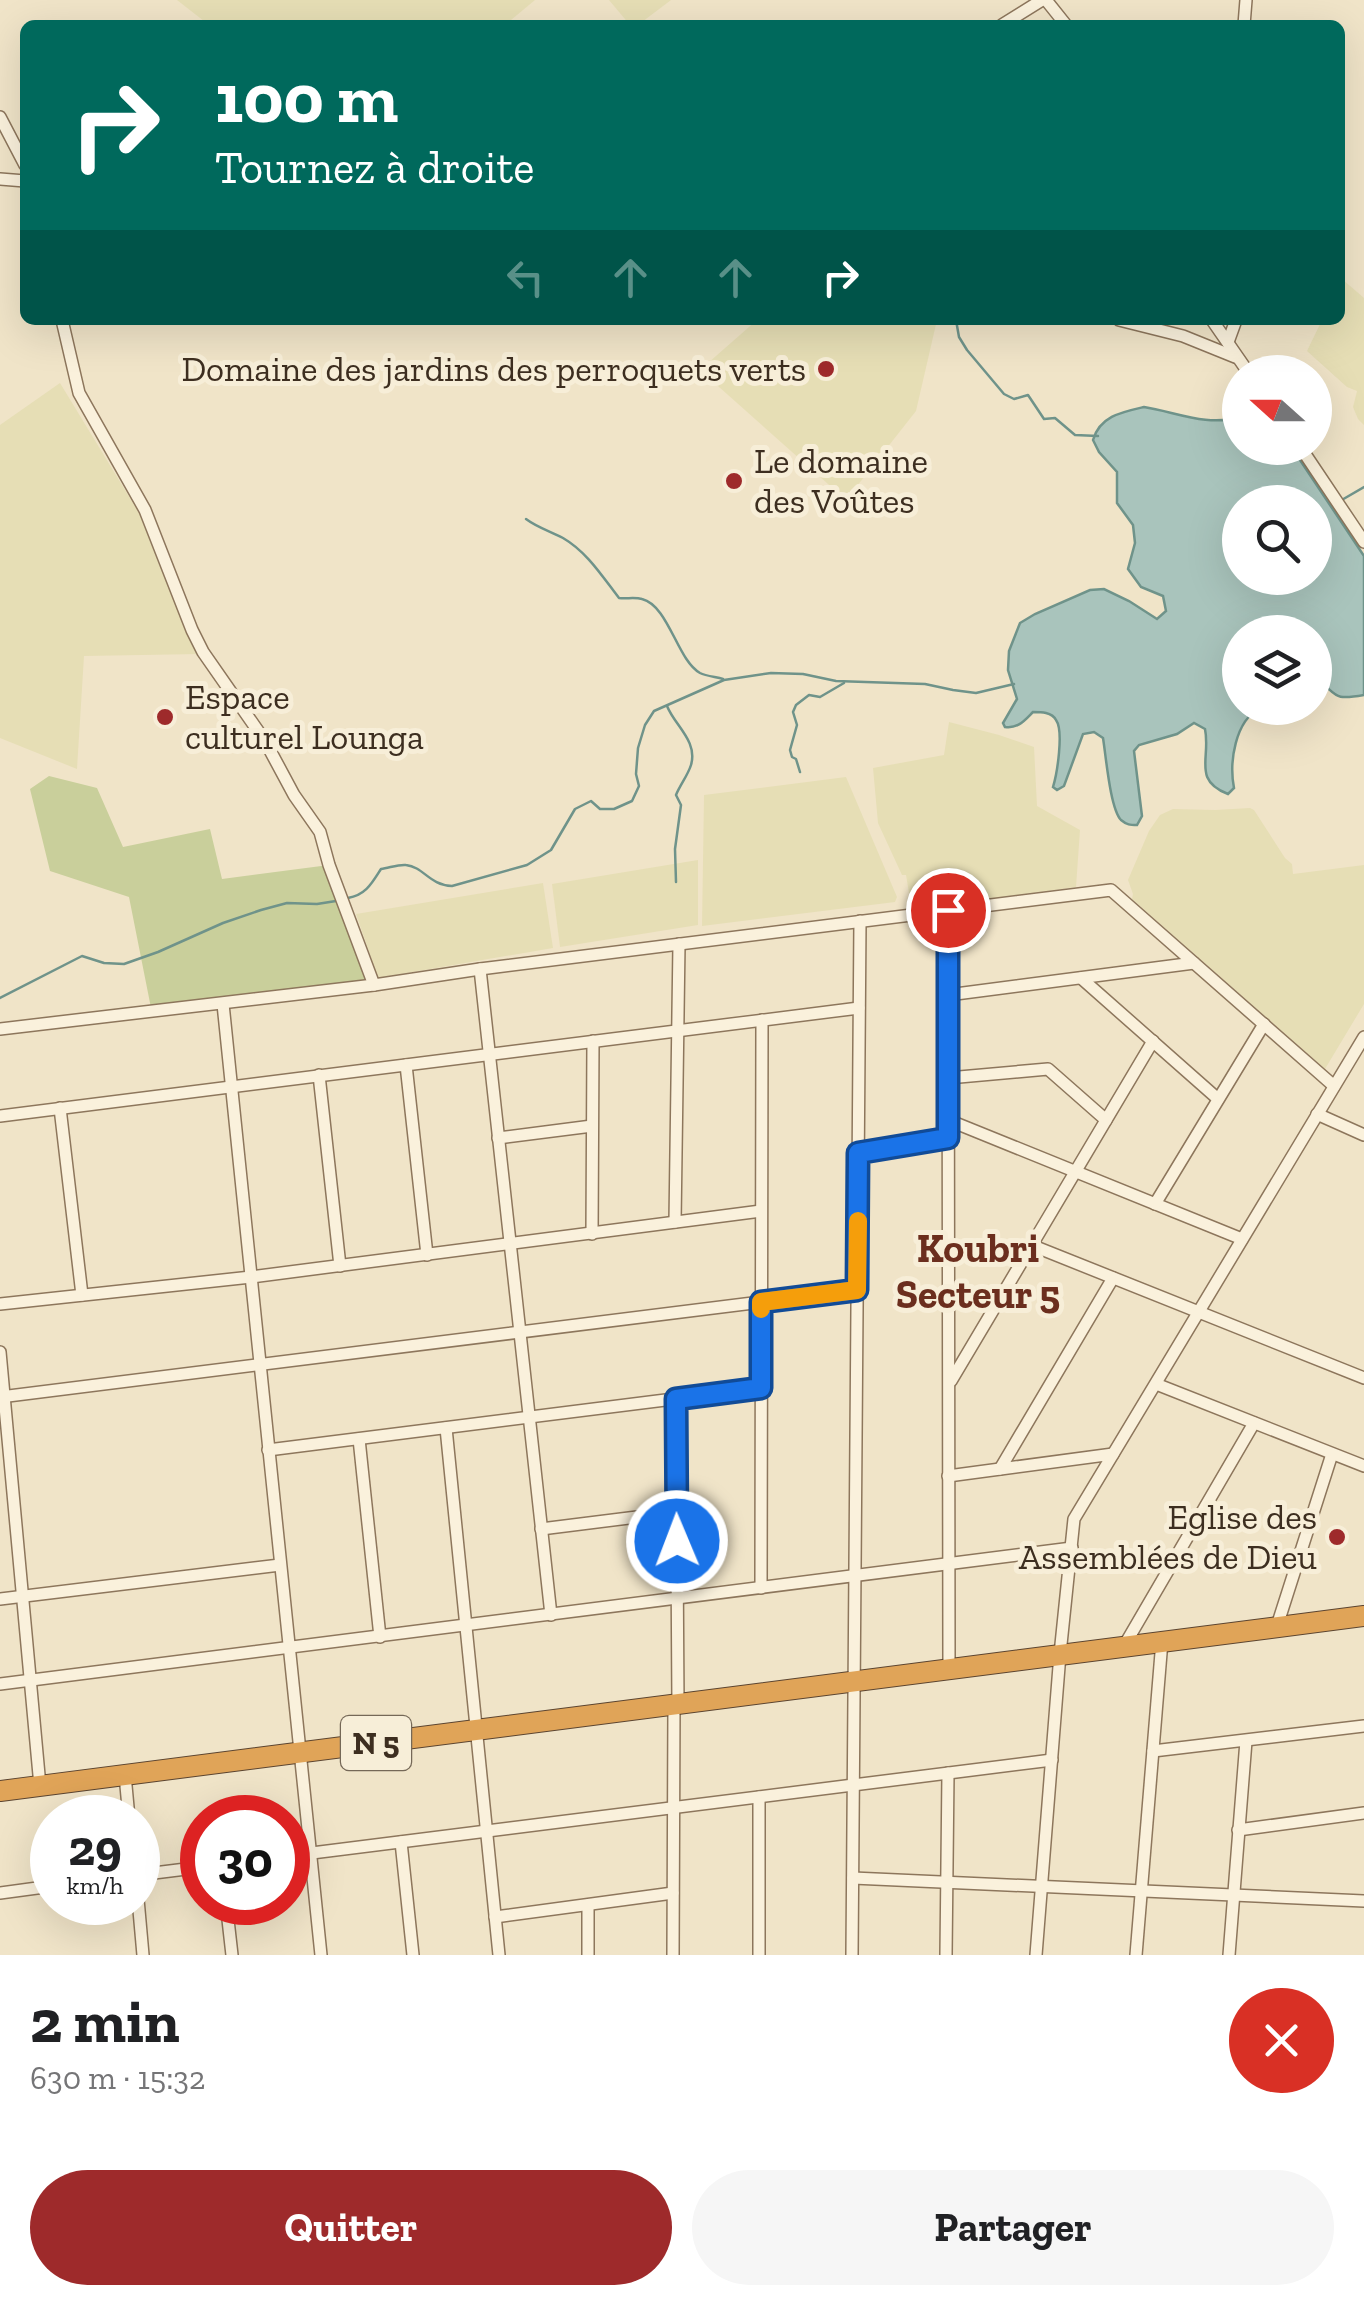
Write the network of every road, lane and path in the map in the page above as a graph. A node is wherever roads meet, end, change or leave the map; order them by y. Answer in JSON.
{"nodes":[{"id":1,"x":1044,"y":0,"type":"edge"},
{"id":2,"x":1010,"y":20,"type":"edge"},
{"id":3,"x":1062,"y":20,"type":"edge"},
{"id":4,"x":0,"y":117,"type":"edge"},
{"id":5,"x":20,"y":155,"type":"edge"},
{"id":6,"x":63,"y":325,"type":"edge"},
{"id":7,"x":1140,"y":325,"type":"edge"},
{"id":8,"x":1216,"y":325,"type":"edge"},
{"id":9,"x":1234,"y":325,"type":"edge"},
{"id":10,"x":1228,"y":342,"type":"junction"},
{"id":11,"x":1230,"y":355,"type":"edge"},
{"id":12,"x":1234,"y":355,"type":"edge"},
{"id":13,"x":1312,"y":465,"type":"edge"},
{"id":14,"x":1364,"y":542,"type":"edge"},
{"id":15,"x":948,"y":910,"type":"junction"},
{"id":16,"x":860,"y":921,"type":"junction"},
{"id":17,"x":678,"y":944,"type":"junction"},
{"id":18,"x":1194,"y":963,"type":"junction"},
{"id":19,"x":480,"y":969,"type":"junction"},
{"id":20,"x":1082,"y":978,"type":"junction"},
{"id":21,"x":374,"y":985,"type":"junction"},
{"id":22,"x":948,"y":995,"type":"junction"},
{"id":23,"x":223,"y":1004,"type":"junction"},
{"id":24,"x":859,"y":1008,"type":"junction"},
{"id":25,"x":762,"y":1020,"type":"junction"},
{"id":26,"x":1264,"y":1024,"type":"junction"},
{"id":27,"x":0,"y":1029,"type":"edge"},
{"id":28,"x":678,"y":1031,"type":"junction"},
{"id":29,"x":1364,"y":1036,"type":"edge"},
{"id":30,"x":593,"y":1041,"type":"junction"},
{"id":31,"x":1152,"y":1041,"type":"junction"},
{"id":32,"x":489,"y":1054,"type":"junction"},
{"id":33,"x":406,"y":1065,"type":"junction"},
{"id":34,"x":319,"y":1076,"type":"junction"},
{"id":35,"x":948,"y":1078,"type":"junction"},
{"id":36,"x":231,"y":1086,"type":"junction"},
{"id":37,"x":1334,"y":1086,"type":"junction"},
{"id":38,"x":1218,"y":1099,"type":"junction"},
{"id":39,"x":60,"y":1108,"type":"junction"},
{"id":40,"x":1317,"y":1114,"type":"junction"},
{"id":41,"x":0,"y":1116,"type":"edge"},
{"id":42,"x":948,"y":1120,"type":"junction"},
{"id":43,"x":1106,"y":1120,"type":"junction"},
{"id":44,"x":592,"y":1126,"type":"junction"},
{"id":45,"x":1364,"y":1135,"type":"edge"},
{"id":46,"x":498,"y":1138,"type":"junction"},
{"id":47,"x":948,"y":1138,"type":"junction"},
{"id":48,"x":858,"y":1153,"type":"junction"},
{"id":49,"x":1075,"y":1172,"type":"junction"},
{"id":50,"x":1155,"y":1204,"type":"junction"},
{"id":51,"x":762,"y":1211,"type":"junction"},
{"id":52,"x":676,"y":1222,"type":"junction"},
{"id":53,"x":592,"y":1234,"type":"junction"},
{"id":54,"x":1242,"y":1239,"type":"junction"},
{"id":55,"x":510,"y":1244,"type":"junction"},
{"id":56,"x":1031,"y":1245,"type":"junction"},
{"id":57,"x":427,"y":1255,"type":"junction"},
{"id":58,"x":340,"y":1266,"type":"junction"},
{"id":59,"x":251,"y":1277,"type":"junction"},
{"id":60,"x":1113,"y":1278,"type":"junction"},
{"id":61,"x":857,"y":1290,"type":"junction"},
{"id":62,"x":82,"y":1295,"type":"junction"},
{"id":63,"x":761,"y":1302,"type":"junction"},
{"id":64,"x":0,"y":1304,"type":"edge"},
{"id":65,"x":1198,"y":1312,"type":"junction"},
{"id":66,"x":520,"y":1332,"type":"junction"},
{"id":67,"x":0,"y":1352,"type":"edge"},
{"id":68,"x":260,"y":1364,"type":"junction"},
{"id":69,"x":1364,"y":1378,"type":"edge"},
{"id":70,"x":948,"y":1384,"type":"junction"},
{"id":71,"x":1156,"y":1384,"type":"junction"},
{"id":72,"x":761,"y":1388,"type":"junction"},
{"id":73,"x":2,"y":1397,"type":"edge"},
{"id":74,"x":676,"y":1399,"type":"junction"},
{"id":75,"x":529,"y":1417,"type":"junction"},
{"id":76,"x":1254,"y":1423,"type":"junction"},
{"id":77,"x":446,"y":1428,"type":"junction"},
{"id":78,"x":358,"y":1439,"type":"junction"},
{"id":79,"x":268,"y":1450,"type":"junction"},
{"id":80,"x":1113,"y":1454,"type":"junction"},
{"id":81,"x":1332,"y":1454,"type":"junction"},
{"id":82,"x":1364,"y":1466,"type":"edge"},
{"id":83,"x":1000,"y":1470,"type":"junction"},
{"id":84,"x":948,"y":1476,"type":"junction"},
{"id":85,"x":677,"y":1512,"type":"junction"},
{"id":86,"x":541,"y":1529,"type":"junction"},
{"id":87,"x":1072,"y":1548,"type":"junction"},
{"id":88,"x":948,"y":1563,"type":"junction"},
{"id":89,"x":280,"y":1564,"type":"junction"},
{"id":90,"x":855,"y":1576,"type":"junction"},
{"id":91,"x":761,"y":1588,"type":"junction"},
{"id":92,"x":23,"y":1596,"type":"junction"},
{"id":93,"x":677,"y":1598,"type":"junction"},
{"id":94,"x":0,"y":1599,"type":"edge"},
{"id":95,"x":550,"y":1615,"type":"junction"},
{"id":96,"x":1364,"y":1616,"type":"edge"},
{"id":97,"x":467,"y":1626,"type":"junction"},
{"id":98,"x":1277,"y":1626,"type":"junction"},
{"id":99,"x":380,"y":1637,"type":"junction"},
{"id":100,"x":1162,"y":1641,"type":"junction"},
{"id":101,"x":1124,"y":1646,"type":"junction"},
{"id":102,"x":288,"y":1649,"type":"junction"},
{"id":103,"x":1060,"y":1654,"type":"junction"},
{"id":104,"x":948,"y":1669,"type":"junction"},
{"id":105,"x":30,"y":1680,"type":"junction"},
{"id":106,"x":854,"y":1681,"type":"junction"},
{"id":107,"x":0,"y":1684,"type":"edge"},
{"id":108,"x":676,"y":1704,"type":"junction"},
{"id":109,"x":1364,"y":1726,"type":"edge"},
{"id":110,"x":477,"y":1730,"type":"junction"},
{"id":111,"x":1246,"y":1741,"type":"junction"},
{"id":112,"x":1153,"y":1751,"type":"junction"},
{"id":113,"x":299,"y":1753,"type":"junction"},
{"id":114,"x":1052,"y":1760,"type":"junction"},
{"id":115,"x":948,"y":1773,"type":"junction"},
{"id":116,"x":125,"y":1775,"type":"junction"},
{"id":117,"x":854,"y":1785,"type":"junction"},
{"id":118,"x":40,"y":1786,"type":"junction"},
{"id":119,"x":0,"y":1790,"type":"edge"},
{"id":120,"x":127,"y":1795,"type":"edge"},
{"id":121,"x":304,"y":1795,"type":"edge"},
{"id":122,"x":759,"y":1797,"type":"junction"},
{"id":123,"x":674,"y":1808,"type":"junction"},
{"id":124,"x":1364,"y":1813,"type":"edge"},
{"id":125,"x":1238,"y":1830,"type":"junction"},
{"id":126,"x":487,"y":1831,"type":"junction"},
{"id":127,"x":401,"y":1842,"type":"junction"},
{"id":128,"x":310,"y":1853,"type":"joint"},
{"id":129,"x":853,"y":1878,"type":"junction"},
{"id":130,"x":947,"y":1882,"type":"junction"},
{"id":131,"x":1042,"y":1886,"type":"junction"},
{"id":132,"x":30,"y":1889,"type":"edge"},
{"id":133,"x":1141,"y":1891,"type":"junction"},
{"id":134,"x":0,"y":1893,"type":"edge"},
{"id":135,"x":673,"y":1893,"type":"junction"},
{"id":136,"x":1234,"y":1895,"type":"junction"},
{"id":137,"x":1364,"y":1901,"type":"edge"},
{"id":138,"x":588,"y":1904,"type":"junction"},
{"id":139,"x":496,"y":1917,"type":"junction"},
{"id":140,"x":140,"y":1925,"type":"edge"},
{"id":141,"x":229,"y":1925,"type":"edge"},
{"id":142,"x":143,"y":1955,"type":"edge"},
{"id":143,"x":232,"y":1955,"type":"edge"},
{"id":144,"x":320,"y":1955,"type":"edge"},
{"id":145,"x":413,"y":1955,"type":"edge"},
{"id":146,"x":499,"y":1955,"type":"edge"},
{"id":147,"x":588,"y":1955,"type":"edge"},
{"id":148,"x":673,"y":1955,"type":"edge"},
{"id":149,"x":759,"y":1955,"type":"edge"},
{"id":150,"x":852,"y":1955,"type":"edge"},
{"id":151,"x":946,"y":1955,"type":"edge"},
{"id":152,"x":1036,"y":1955,"type":"edge"},
{"id":153,"x":1136,"y":1955,"type":"edge"},
{"id":154,"x":1229,"y":1955,"type":"edge"}],
"edges":[{"from":1,"to":2,"type":"street"},
{"from":1,"to":3,"type":"street"},
{"from":4,"to":5,"type":"street"},
{"from":6,"to":21,"type":"street"},
{"from":7,"to":11,"type":"street"},
{"from":8,"to":10,"type":"street"},
{"from":9,"to":10,"type":"street"},
{"from":10,"to":12,"type":"street"},
{"from":13,"to":14,"type":"street"},
{"from":15,"to":16,"type":"street"},
{"from":15,"to":18,"type":"street"},
{"from":15,"to":22,"type":"street"},
{"from":16,"to":17,"type":"street"},
{"from":16,"to":24,"type":"street"},
{"from":17,"to":19,"type":"street"},
{"from":17,"to":28,"type":"street"},
{"from":18,"to":20,"type":"street"},
{"from":18,"to":26,"type":"street"},
{"from":19,"to":21,"type":"street"},
{"from":19,"to":32,"type":"street"},
{"from":20,"to":22,"type":"street"},
{"from":20,"to":31,"type":"street"},
{"from":21,"to":23,"type":"street"},
{"from":22,"to":35,"type":"street"},
{"from":23,"to":27,"type":"street"},
{"from":23,"to":36,"type":"street"},
{"from":24,"to":25,"type":"street"},
{"from":24,"to":48,"type":"street"},
{"from":25,"to":28,"type":"street"},
{"from":25,"to":51,"type":"street"},
{"from":26,"to":37,"type":"street"},
{"from":26,"to":38,"type":"street"},
{"from":28,"to":30,"type":"street"},
{"from":28,"to":52,"type":"street"},
{"from":29,"to":37,"type":"street"},
{"from":30,"to":32,"type":"street"},
{"from":30,"to":44,"type":"street"},
{"from":31,"to":38,"type":"street"},
{"from":31,"to":43,"type":"street"},
{"from":32,"to":33,"type":"street"},
{"from":32,"to":46,"type":"street"},
{"from":33,"to":34,"type":"street"},
{"from":33,"to":57,"type":"street"},
{"from":34,"to":36,"type":"street"},
{"from":34,"to":58,"type":"street"},
{"from":35,"to":42,"type":"street"},
{"from":35,"to":43,"type":"street"},
{"from":36,"to":39,"type":"street"},
{"from":36,"to":59,"type":"street"},
{"from":37,"to":40,"type":"street"},
{"from":38,"to":50,"type":"street"},
{"from":39,"to":41,"type":"street"},
{"from":39,"to":62,"type":"street"},
{"from":40,"to":45,"type":"street"},
{"from":40,"to":54,"type":"street"},
{"from":42,"to":47,"type":"street"},
{"from":42,"to":49,"type":"street"},
{"from":43,"to":49,"type":"street"},
{"from":44,"to":46,"type":"street"},
{"from":44,"to":53,"type":"street"},
{"from":46,"to":55,"type":"street"},
{"from":47,"to":48,"type":"street"},
{"from":47,"to":70,"type":"street"},
{"from":48,"to":61,"type":"street"},
{"from":49,"to":50,"type":"street"},
{"from":49,"to":56,"type":"street"},
{"from":50,"to":54,"type":"street"},
{"from":51,"to":52,"type":"street"},
{"from":51,"to":63,"type":"street"},
{"from":52,"to":53,"type":"street"},
{"from":53,"to":55,"type":"street"},
{"from":54,"to":65,"type":"street"},
{"from":55,"to":57,"type":"street"},
{"from":55,"to":66,"type":"street"},
{"from":56,"to":60,"type":"street"},
{"from":56,"to":70,"type":"street"},
{"from":57,"to":58,"type":"street"},
{"from":58,"to":59,"type":"street"},
{"from":59,"to":62,"type":"street"},
{"from":59,"to":68,"type":"street"},
{"from":60,"to":65,"type":"street"},
{"from":60,"to":83,"type":"street"},
{"from":61,"to":63,"type":"street"},
{"from":61,"to":90,"type":"street"},
{"from":62,"to":64,"type":"street"},
{"from":63,"to":66,"type":"street"},
{"from":63,"to":72,"type":"street"},
{"from":65,"to":69,"type":"street"},
{"from":65,"to":71,"type":"street"},
{"from":66,"to":68,"type":"street"},
{"from":66,"to":75,"type":"street"},
{"from":67,"to":73,"type":"street"},
{"from":68,"to":73,"type":"street"},
{"from":68,"to":79,"type":"street"},
{"from":70,"to":84,"type":"street"},
{"from":71,"to":76,"type":"street"},
{"from":71,"to":80,"type":"street"},
{"from":72,"to":74,"type":"street"},
{"from":72,"to":91,"type":"street"},
{"from":73,"to":92,"type":"street"},
{"from":74,"to":75,"type":"street"},
{"from":74,"to":85,"type":"street"},
{"from":75,"to":77,"type":"street"},
{"from":75,"to":86,"type":"street"},
{"from":76,"to":81,"type":"street"},
{"from":76,"to":101,"type":"street"},
{"from":77,"to":78,"type":"street"},
{"from":77,"to":97,"type":"street"},
{"from":78,"to":79,"type":"street"},
{"from":78,"to":99,"type":"street"},
{"from":79,"to":89,"type":"street"},
{"from":80,"to":83,"type":"street"},
{"from":80,"to":87,"type":"street"},
{"from":81,"to":82,"type":"street"},
{"from":81,"to":98,"type":"street"},
{"from":83,"to":84,"type":"street"},
{"from":84,"to":88,"type":"street"},
{"from":85,"to":86,"type":"street"},
{"from":85,"to":93,"type":"street"},
{"from":86,"to":95,"type":"street"},
{"from":87,"to":88,"type":"street"},
{"from":87,"to":103,"type":"street"},
{"from":88,"to":90,"type":"street"},
{"from":88,"to":104,"type":"street"},
{"from":89,"to":92,"type":"street"},
{"from":89,"to":102,"type":"street"},
{"from":90,"to":91,"type":"street"},
{"from":90,"to":106,"type":"street"},
{"from":91,"to":93,"type":"street"},
{"from":92,"to":94,"type":"street"},
{"from":92,"to":105,"type":"street"},
{"from":93,"to":95,"type":"street"},
{"from":93,"to":108,"type":"street"},
{"from":95,"to":97,"type":"street"},
{"from":96,"to":98,"type":"highway","number":"N 5"},
{"from":97,"to":99,"type":"street"},
{"from":97,"to":110,"type":"street"},
{"from":98,"to":100,"type":"highway","number":"N 5"},
{"from":99,"to":102,"type":"street"},
{"from":100,"to":101,"type":"highway","number":"N 5"},
{"from":100,"to":112,"type":"street"},
{"from":101,"to":103,"type":"highway","number":"N 5"},
{"from":102,"to":105,"type":"street"},
{"from":102,"to":113,"type":"street"},
{"from":103,"to":104,"type":"highway","number":"N 5"},
{"from":103,"to":114,"type":"street"},
{"from":104,"to":106,"type":"highway","number":"N 5"},
{"from":105,"to":107,"type":"street"},
{"from":105,"to":118,"type":"street"},
{"from":106,"to":108,"type":"highway","number":"N 5"},
{"from":106,"to":117,"type":"street"},
{"from":108,"to":110,"type":"highway","number":"N 5"},
{"from":108,"to":123,"type":"street"},
{"from":109,"to":111,"type":"street"},
{"from":110,"to":113,"type":"highway","number":"N 5"},
{"from":110,"to":126,"type":"street"},
{"from":111,"to":112,"type":"street"},
{"from":111,"to":125,"type":"street"},
{"from":112,"to":133,"type":"street"},
{"from":113,"to":116,"type":"highway","number":"N 5"},
{"from":113,"to":121,"type":"street"},
{"from":114,"to":115,"type":"street"},
{"from":114,"to":131,"type":"street"},
{"from":115,"to":117,"type":"street"},
{"from":115,"to":130,"type":"street"},
{"from":116,"to":118,"type":"highway","number":"N 5"},
{"from":116,"to":120,"type":"street"},
{"from":117,"to":122,"type":"street"},
{"from":117,"to":129,"type":"street"},
{"from":118,"to":119,"type":"highway","number":"N 5"},
{"from":122,"to":123,"type":"street"},
{"from":122,"to":149,"type":"street"},
{"from":123,"to":126,"type":"street"},
{"from":123,"to":135,"type":"street"},
{"from":124,"to":125,"type":"street"},
{"from":125,"to":136,"type":"street"},
{"from":126,"to":127,"type":"street"},
{"from":126,"to":139,"type":"street"},
{"from":127,"to":128,"type":"street"},
{"from":127,"to":145,"type":"street"},
{"from":128,"to":144,"type":"street"},
{"from":129,"to":130,"type":"street"},
{"from":129,"to":150,"type":"street"},
{"from":130,"to":131,"type":"street"},
{"from":130,"to":151,"type":"street"},
{"from":131,"to":133,"type":"street"},
{"from":131,"to":152,"type":"street"},
{"from":132,"to":134,"type":"street"},
{"from":133,"to":136,"type":"street"},
{"from":133,"to":153,"type":"street"},
{"from":135,"to":138,"type":"street"},
{"from":135,"to":148,"type":"street"},
{"from":136,"to":137,"type":"street"},
{"from":136,"to":154,"type":"street"},
{"from":138,"to":139,"type":"street"},
{"from":138,"to":147,"type":"street"},
{"from":139,"to":146,"type":"street"},
{"from":140,"to":142,"type":"street"},
{"from":141,"to":143,"type":"street"}]}
